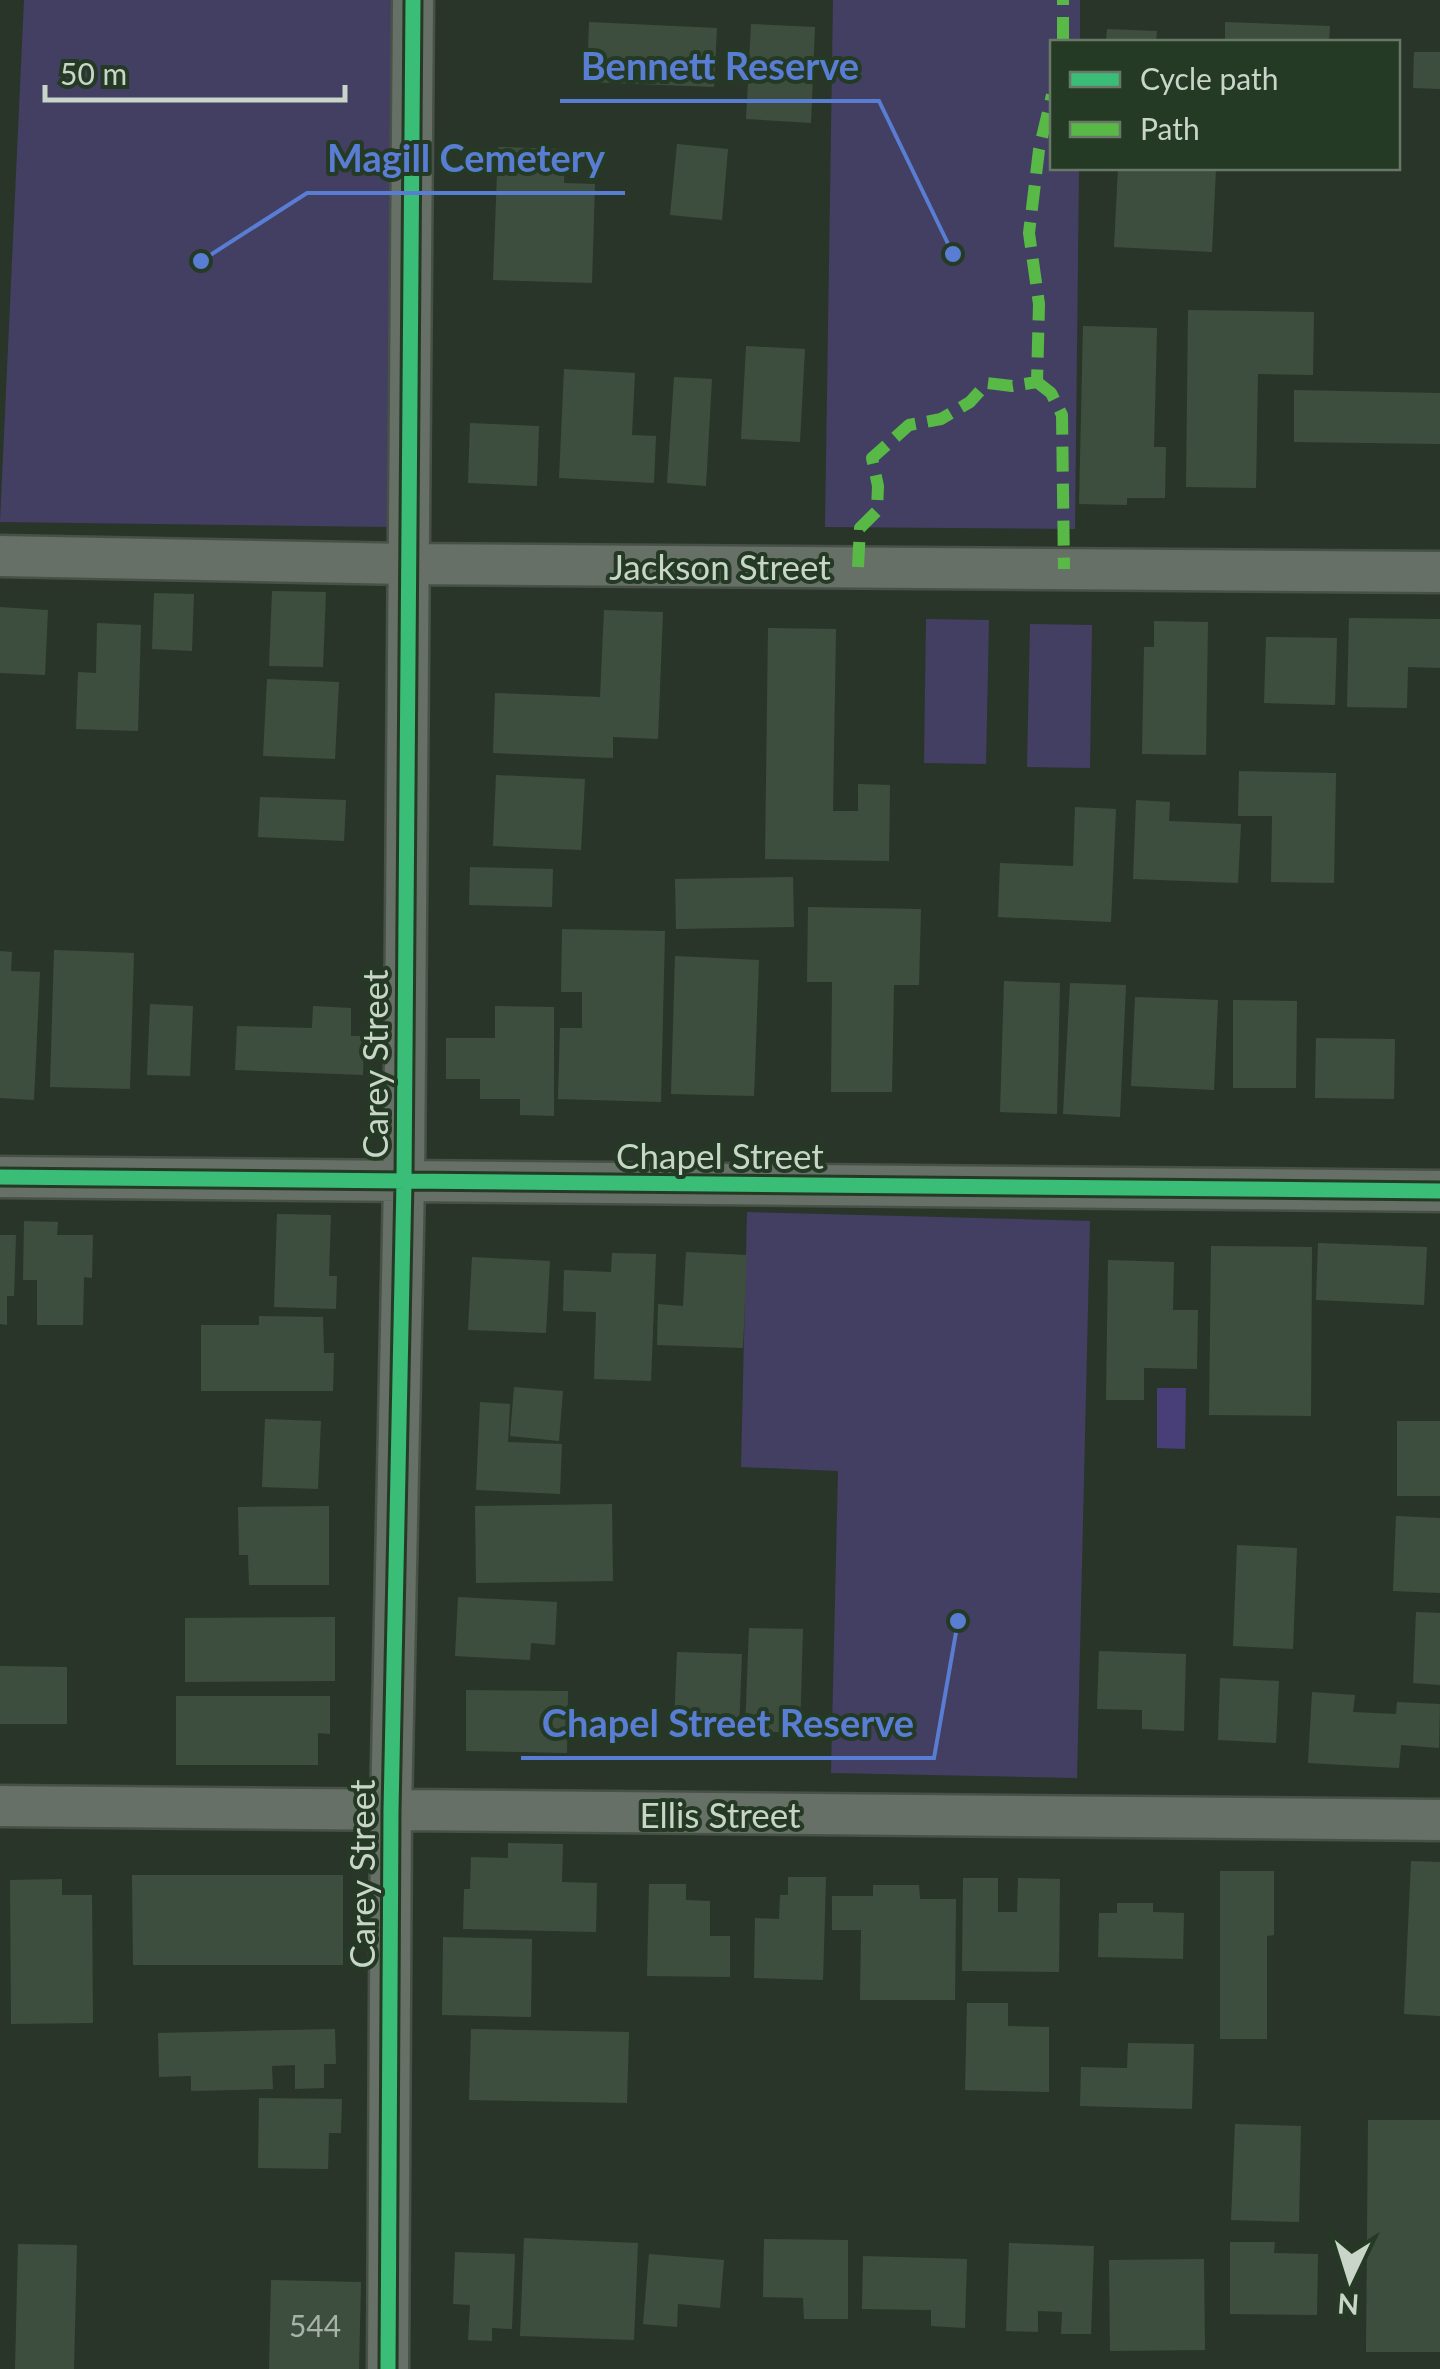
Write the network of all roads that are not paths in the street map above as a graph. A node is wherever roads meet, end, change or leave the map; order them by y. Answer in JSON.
{"nodes":[{"id":1,"x":413,"y":0,"type":"edge"},
{"id":2,"x":0,"y":556,"type":"edge"},
{"id":3,"x":407,"y":564,"type":"junction"},
{"id":4,"x":1440,"y":572,"type":"edge"},
{"id":5,"x":0,"y":1177,"type":"edge"},
{"id":6,"x":404,"y":1182,"type":"junction"},
{"id":7,"x":1440,"y":1191,"type":"edge"},
{"id":8,"x":0,"y":1806,"type":"edge"},
{"id":9,"x":391,"y":1811,"type":"junction"},
{"id":10,"x":1440,"y":1820,"type":"edge"},
{"id":11,"x":388,"y":2369,"type":"edge"}],
"edges":[{"from":1,"to":3,"type":"street","name":"Carey Street"},
{"from":2,"to":3,"type":"street","name":"Jackson Street"},
{"from":3,"to":4,"type":"street","name":"Jackson Street"},
{"from":3,"to":6,"type":"street","name":"Carey Street"},
{"from":5,"to":6,"type":"street","name":"Chapel Street"},
{"from":6,"to":7,"type":"street","name":"Chapel Street"},
{"from":6,"to":9,"type":"street","name":"Carey Street"},
{"from":8,"to":9,"type":"street","name":"Ellis Street"},
{"from":9,"to":10,"type":"street","name":"Ellis Street"},
{"from":9,"to":11,"type":"street","name":"Carey Street"}]}
